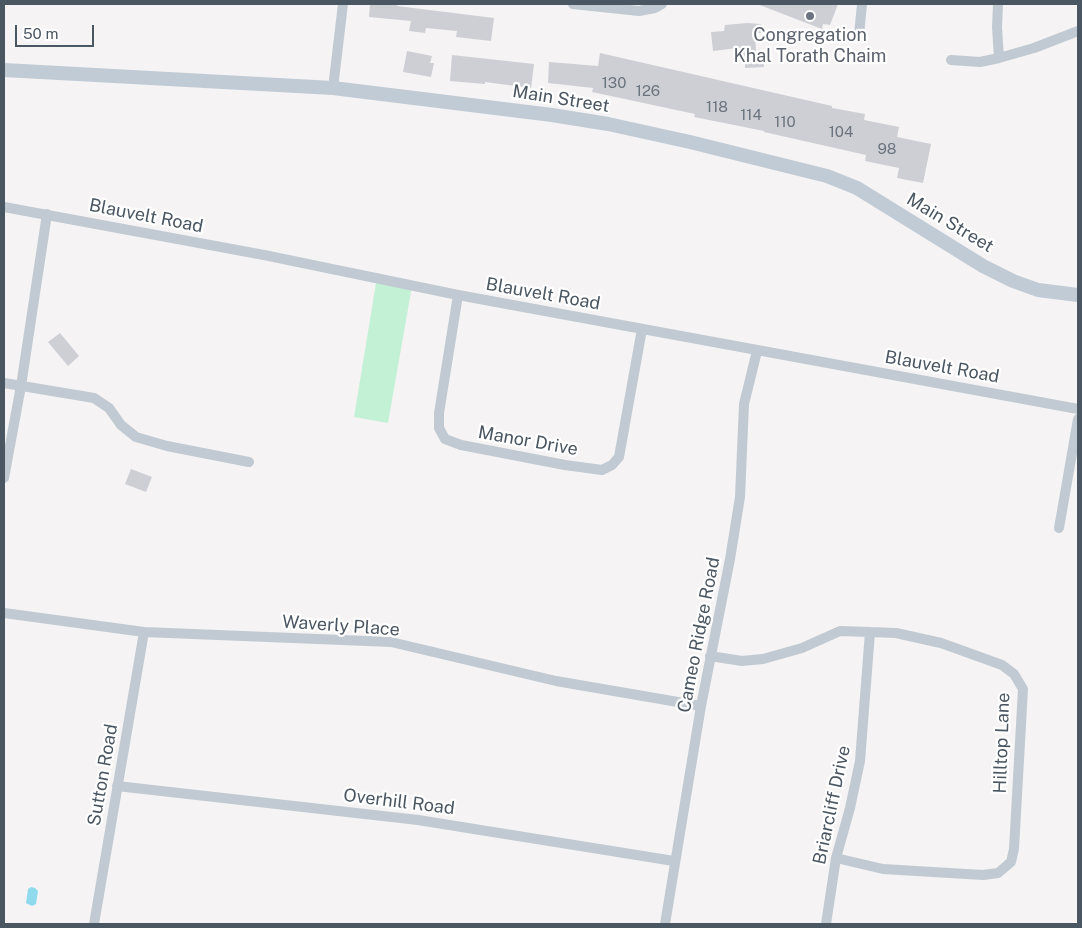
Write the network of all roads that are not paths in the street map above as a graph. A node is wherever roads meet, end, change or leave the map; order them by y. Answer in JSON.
{"nodes":[{"id":1,"x":343,"y":4,"type":"edge"},
{"id":2,"x":573,"y":4,"type":"edge"},
{"id":3,"x":662,"y":4,"type":"edge"},
{"id":4,"x":862,"y":4,"type":"edge"},
{"id":5,"x":998,"y":4,"type":"edge"},
{"id":6,"x":1078,"y":31,"type":"edge"},
{"id":7,"x":859,"y":35,"type":"dead end"},
{"id":8,"x":999,"y":58,"type":"junction"},
{"id":9,"x":951,"y":60,"type":"dead end"},
{"id":10,"x":4,"y":70,"type":"edge"},
{"id":11,"x":333,"y":88,"type":"junction"},
{"id":12,"x":4,"y":207,"type":"edge"},
{"id":13,"x":47,"y":214,"type":"junction"},
{"id":14,"x":458,"y":295,"type":"junction"},
{"id":15,"x":1078,"y":295,"type":"edge"},
{"id":16,"x":642,"y":329,"type":"junction"},
{"id":17,"x":757,"y":351,"type":"junction"},
{"id":18,"x":4,"y":383,"type":"edge"},
{"id":19,"x":21,"y":386,"type":"junction"},
{"id":20,"x":1078,"y":408,"type":"edge"},
{"id":21,"x":1078,"y":420,"type":"edge"},
{"id":22,"x":249,"y":462,"type":"dead end"},
{"id":23,"x":4,"y":478,"type":"edge"},
{"id":24,"x":1059,"y":528,"type":"dead end"},
{"id":25,"x":4,"y":613,"type":"edge"},
{"id":26,"x":144,"y":632,"type":"junction"},
{"id":27,"x":870,"y":632,"type":"junction"},
{"id":28,"x":710,"y":656,"type":"junction"},
{"id":29,"x":701,"y":706,"type":"junction"},
{"id":30,"x":118,"y":786,"type":"junction"},
{"id":31,"x":836,"y":858,"type":"junction"},
{"id":32,"x":674,"y":862,"type":"junction"},
{"id":33,"x":94,"y":924,"type":"edge"},
{"id":34,"x":665,"y":924,"type":"edge"},
{"id":35,"x":826,"y":924,"type":"edge"}],
"edges":[{"from":1,"to":11,"type":"street"},
{"from":2,"to":3,"type":"street"},
{"from":4,"to":7,"type":"street"},
{"from":5,"to":8,"type":"street"},
{"from":6,"to":8,"type":"street"},
{"from":8,"to":9,"type":"street"},
{"from":10,"to":11,"type":"main road","name":"Main Street"},
{"from":11,"to":15,"type":"main road","name":"Main Street"},
{"from":12,"to":13,"type":"street","name":"Blauvelt Road"},
{"from":13,"to":14,"type":"street","name":"Blauvelt Road"},
{"from":13,"to":19,"type":"street"},
{"from":14,"to":16,"type":"street","name":"Blauvelt Road"},
{"from":14,"to":16,"type":"street","name":"Manor Drive"},
{"from":16,"to":17,"type":"street","name":"Blauvelt Road"},
{"from":17,"to":20,"type":"street","name":"Blauvelt Road"},
{"from":17,"to":28,"type":"street","name":"Cameo Ridge Road"},
{"from":18,"to":19,"type":"street"},
{"from":19,"to":22,"type":"street"},
{"from":19,"to":23,"type":"street"},
{"from":21,"to":24,"type":"street"},
{"from":25,"to":26,"type":"street","name":"Waverly Place"},
{"from":26,"to":29,"type":"street","name":"Waverly Place"},
{"from":26,"to":30,"type":"street","name":"Sutton Road"},
{"from":27,"to":28,"type":"street","name":"Hilltop Lane"},
{"from":27,"to":31,"type":"street","name":"Briarcliff Drive"},
{"from":27,"to":31,"type":"street","name":"Hilltop Lane"},
{"from":28,"to":29,"type":"street","name":"Cameo Ridge Road"},
{"from":29,"to":32,"type":"street","name":"Cameo Ridge Road"},
{"from":30,"to":32,"type":"street","name":"Overhill Road"},
{"from":30,"to":33,"type":"street","name":"Sutton Road"},
{"from":31,"to":35,"type":"street","name":"Briarcliff Drive"},
{"from":32,"to":34,"type":"street","name":"Cameo Ridge Road"}]}
